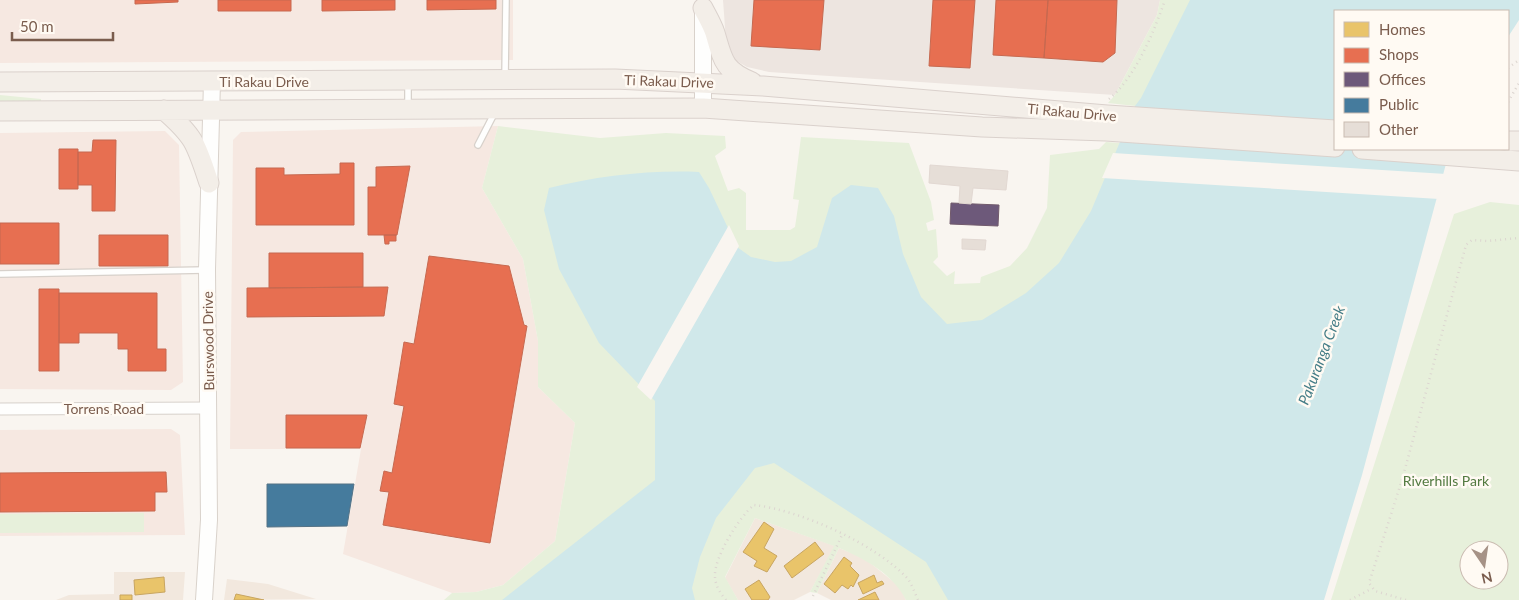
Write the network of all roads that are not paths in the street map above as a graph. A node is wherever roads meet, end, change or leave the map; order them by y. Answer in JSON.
{"nodes":[{"id":1,"x":506,"y":0,"type":"edge"},
{"id":2,"x":703,"y":4,"type":"edge"},
{"id":3,"x":408,"y":80,"type":"junction"},
{"id":4,"x":505,"y":80,"type":"junction"},
{"id":5,"x":212,"y":81,"type":"junction"},
{"id":6,"x":0,"y":82,"type":"edge"},
{"id":7,"x":703,"y":82,"type":"junction"},
{"id":8,"x":763,"y":86,"type":"junction"},
{"id":9,"x":497,"y":108,"type":"junction"},
{"id":10,"x":703,"y":108,"type":"junction"},
{"id":11,"x":408,"y":109,"type":"junction"},
{"id":12,"x":164,"y":110,"type":"junction"},
{"id":13,"x":212,"y":110,"type":"junction"},
{"id":14,"x":0,"y":111,"type":"edge"},
{"id":15,"x":1106,"y":116,"type":"junction"},
{"id":16,"x":1334,"y":130,"type":"edge"},
{"id":17,"x":478,"y":144,"type":"dead end"},
{"id":18,"x":1334,"y":147,"type":"edge"},
{"id":19,"x":1376,"y":150,"type":"edge"},
{"id":20,"x":1519,"y":161,"type":"edge"},
{"id":21,"x":209,"y":183,"type":"junction"},
{"id":22,"x":207,"y":270,"type":"junction"},
{"id":23,"x":1,"y":274,"type":"edge"},
{"id":24,"x":209,"y":408,"type":"junction"},
{"id":25,"x":0,"y":409,"type":"edge"},
{"id":26,"x":204,"y":600,"type":"edge"}],
"edges":[{"from":1,"to":4,"type":"lane"},
{"from":2,"to":7,"type":"street"},
{"from":2,"to":8,"type":"main road"},
{"from":3,"to":4,"type":"main road","name":"Ti Rakau Drive"},
{"from":3,"to":5,"type":"main road","name":"Ti Rakau Drive"},
{"from":3,"to":11,"type":"lane"},
{"from":4,"to":7,"type":"main road","name":"Ti Rakau Drive"},
{"from":5,"to":6,"type":"main road","name":"Ti Rakau Drive"},
{"from":5,"to":13,"type":"street","name":"Burswood Drive"},
{"from":7,"to":8,"type":"main road","name":"Ti Rakau Drive"},
{"from":7,"to":10,"type":"street"},
{"from":8,"to":15,"type":"main road","name":"Ti Rakau Drive"},
{"from":9,"to":10,"type":"main road","name":"Ti Rakau Drive"},
{"from":9,"to":11,"type":"main road","name":"Ti Rakau Drive"},
{"from":9,"to":17,"type":"lane"},
{"from":10,"to":15,"type":"main road","name":"Ti Rakau Drive"},
{"from":11,"to":13,"type":"main road","name":"Ti Rakau Drive"},
{"from":12,"to":13,"type":"main road","name":"Ti Rakau Drive"},
{"from":12,"to":14,"type":"main road","name":"Ti Rakau Drive"},
{"from":12,"to":21,"type":"main road"},
{"from":13,"to":21,"type":"street","name":"Burswood Drive"},
{"from":15,"to":16,"type":"main road","name":"Ti Rakau Drive"},
{"from":15,"to":18,"type":"main road","name":"Ti Rakau Drive"},
{"from":19,"to":20,"type":"main road"},
{"from":21,"to":22,"type":"street","name":"Burswood Drive"},
{"from":22,"to":23,"type":"lane"},
{"from":22,"to":24,"type":"street","name":"Burswood Drive"},
{"from":24,"to":25,"type":"street","name":"Torrens Road"},
{"from":24,"to":26,"type":"street","name":"Burswood Drive"}]}
